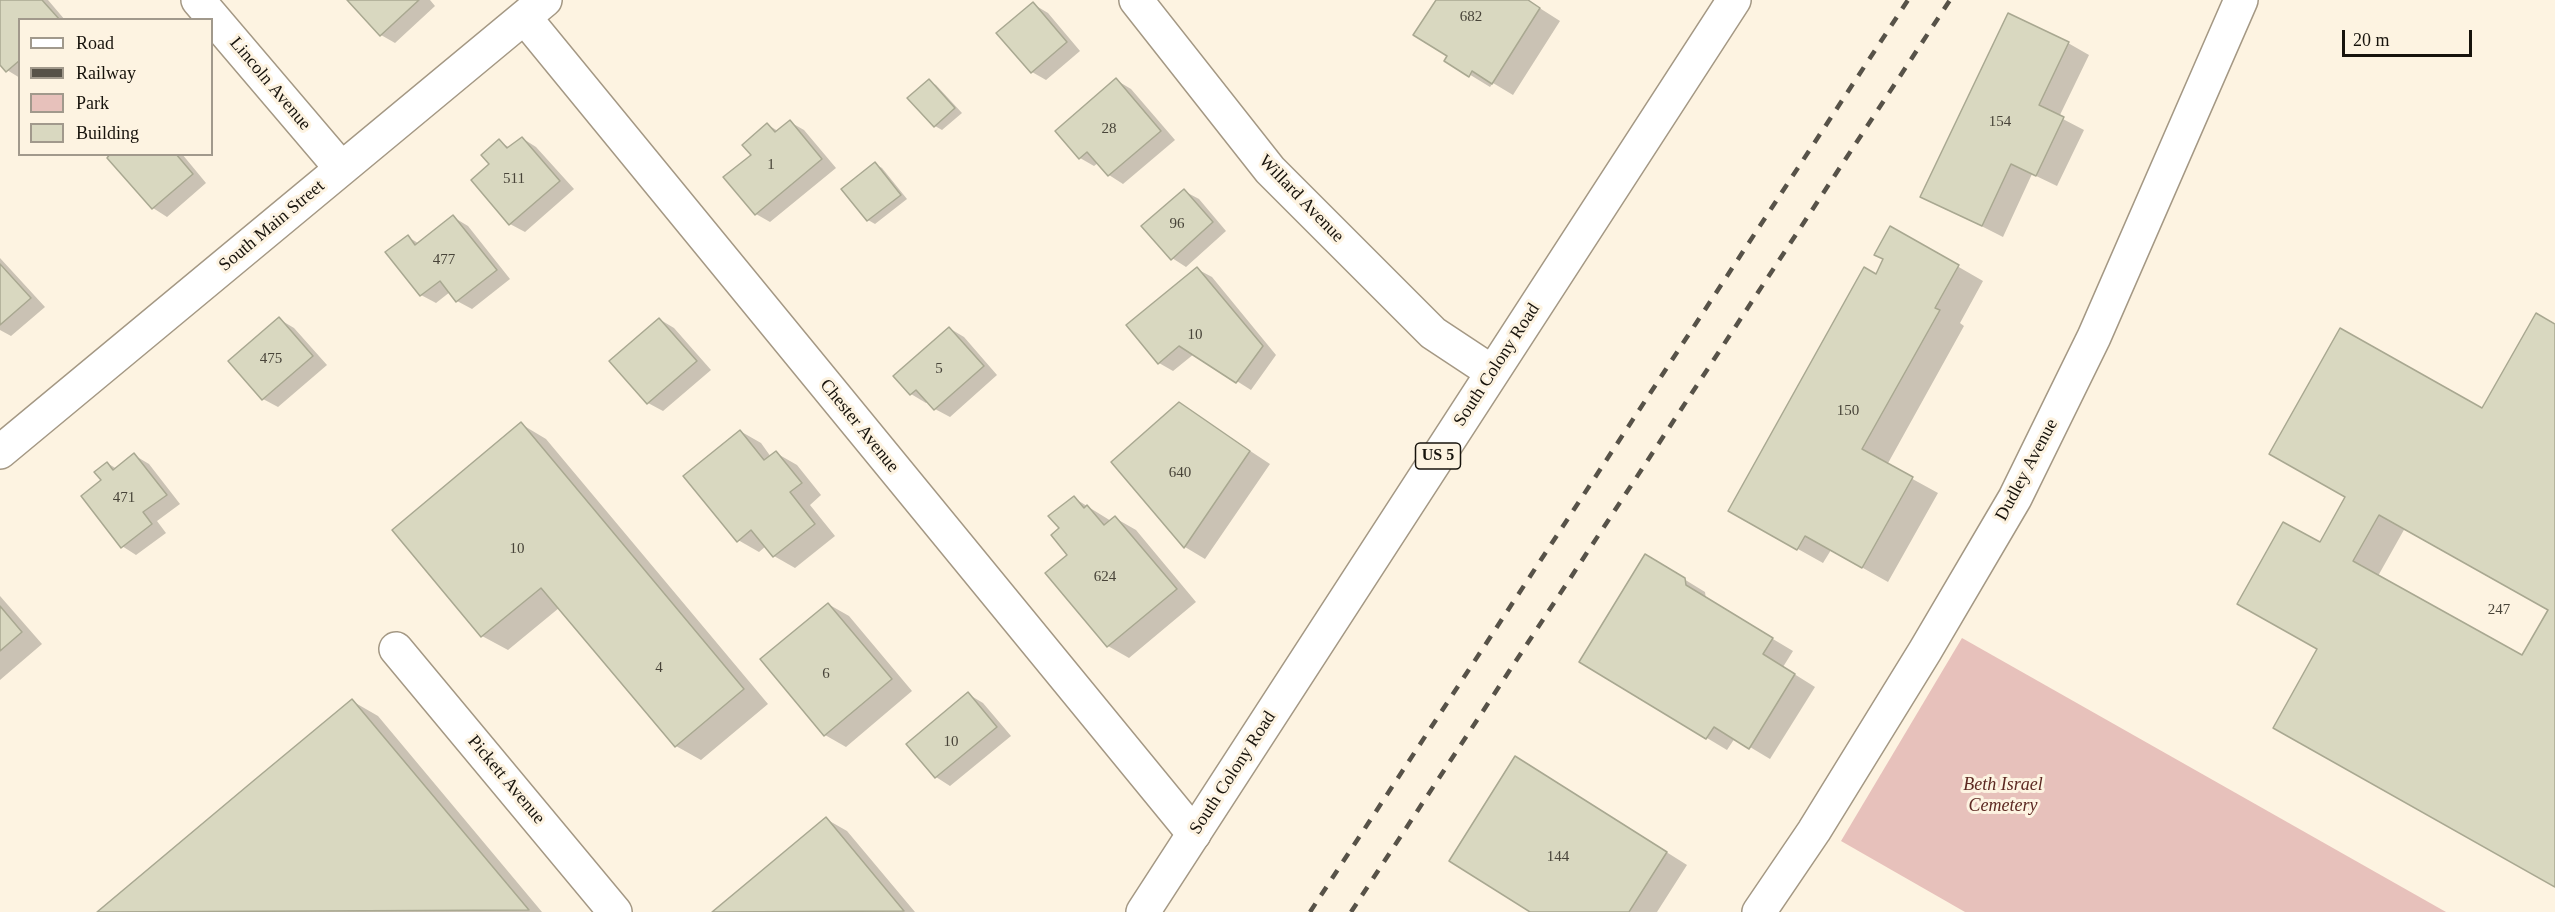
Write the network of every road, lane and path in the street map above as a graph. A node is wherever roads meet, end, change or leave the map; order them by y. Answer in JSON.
{"nodes":[{"id":1,"x":198,"y":0,"type":"edge"},
{"id":2,"x":1136,"y":0,"type":"edge"},
{"id":3,"x":1734,"y":0,"type":"edge"},
{"id":4,"x":2241,"y":0,"type":"edge"},
{"id":5,"x":535,"y":9,"type":"edge"},
{"id":6,"x":341,"y":168,"type":"junction"},
{"id":7,"x":1492,"y":372,"type":"junction"},
{"id":8,"x":0,"y":453,"type":"edge"},
{"id":9,"x":396,"y":649,"type":"dead end"},
{"id":10,"x":1194,"y":834,"type":"junction"},
{"id":11,"x":615,"y":912,"type":"edge"},
{"id":12,"x":1143,"y":912,"type":"edge"},
{"id":13,"x":1759,"y":912,"type":"edge"}],
"edges":[{"from":1,"to":6,"type":"street","name":"Lincoln Avenue"},
{"from":2,"to":7,"type":"street","name":"Willard Avenue"},
{"from":3,"to":7,"type":"street","name":"South Colony Road","number":"US 5"},
{"from":4,"to":13,"type":"street","name":"Dudley Avenue"},
{"from":5,"to":6,"type":"street","name":"South Main Street"},
{"from":5,"to":10,"type":"street","name":"Chester Avenue"},
{"from":6,"to":8,"type":"street","name":"South Main Street"},
{"from":7,"to":10,"type":"street","name":"South Colony Road","number":"US 5"},
{"from":9,"to":11,"type":"street","name":"Pickett Avenue"},
{"from":10,"to":12,"type":"street","name":"South Colony Road","number":"US 5"}]}
